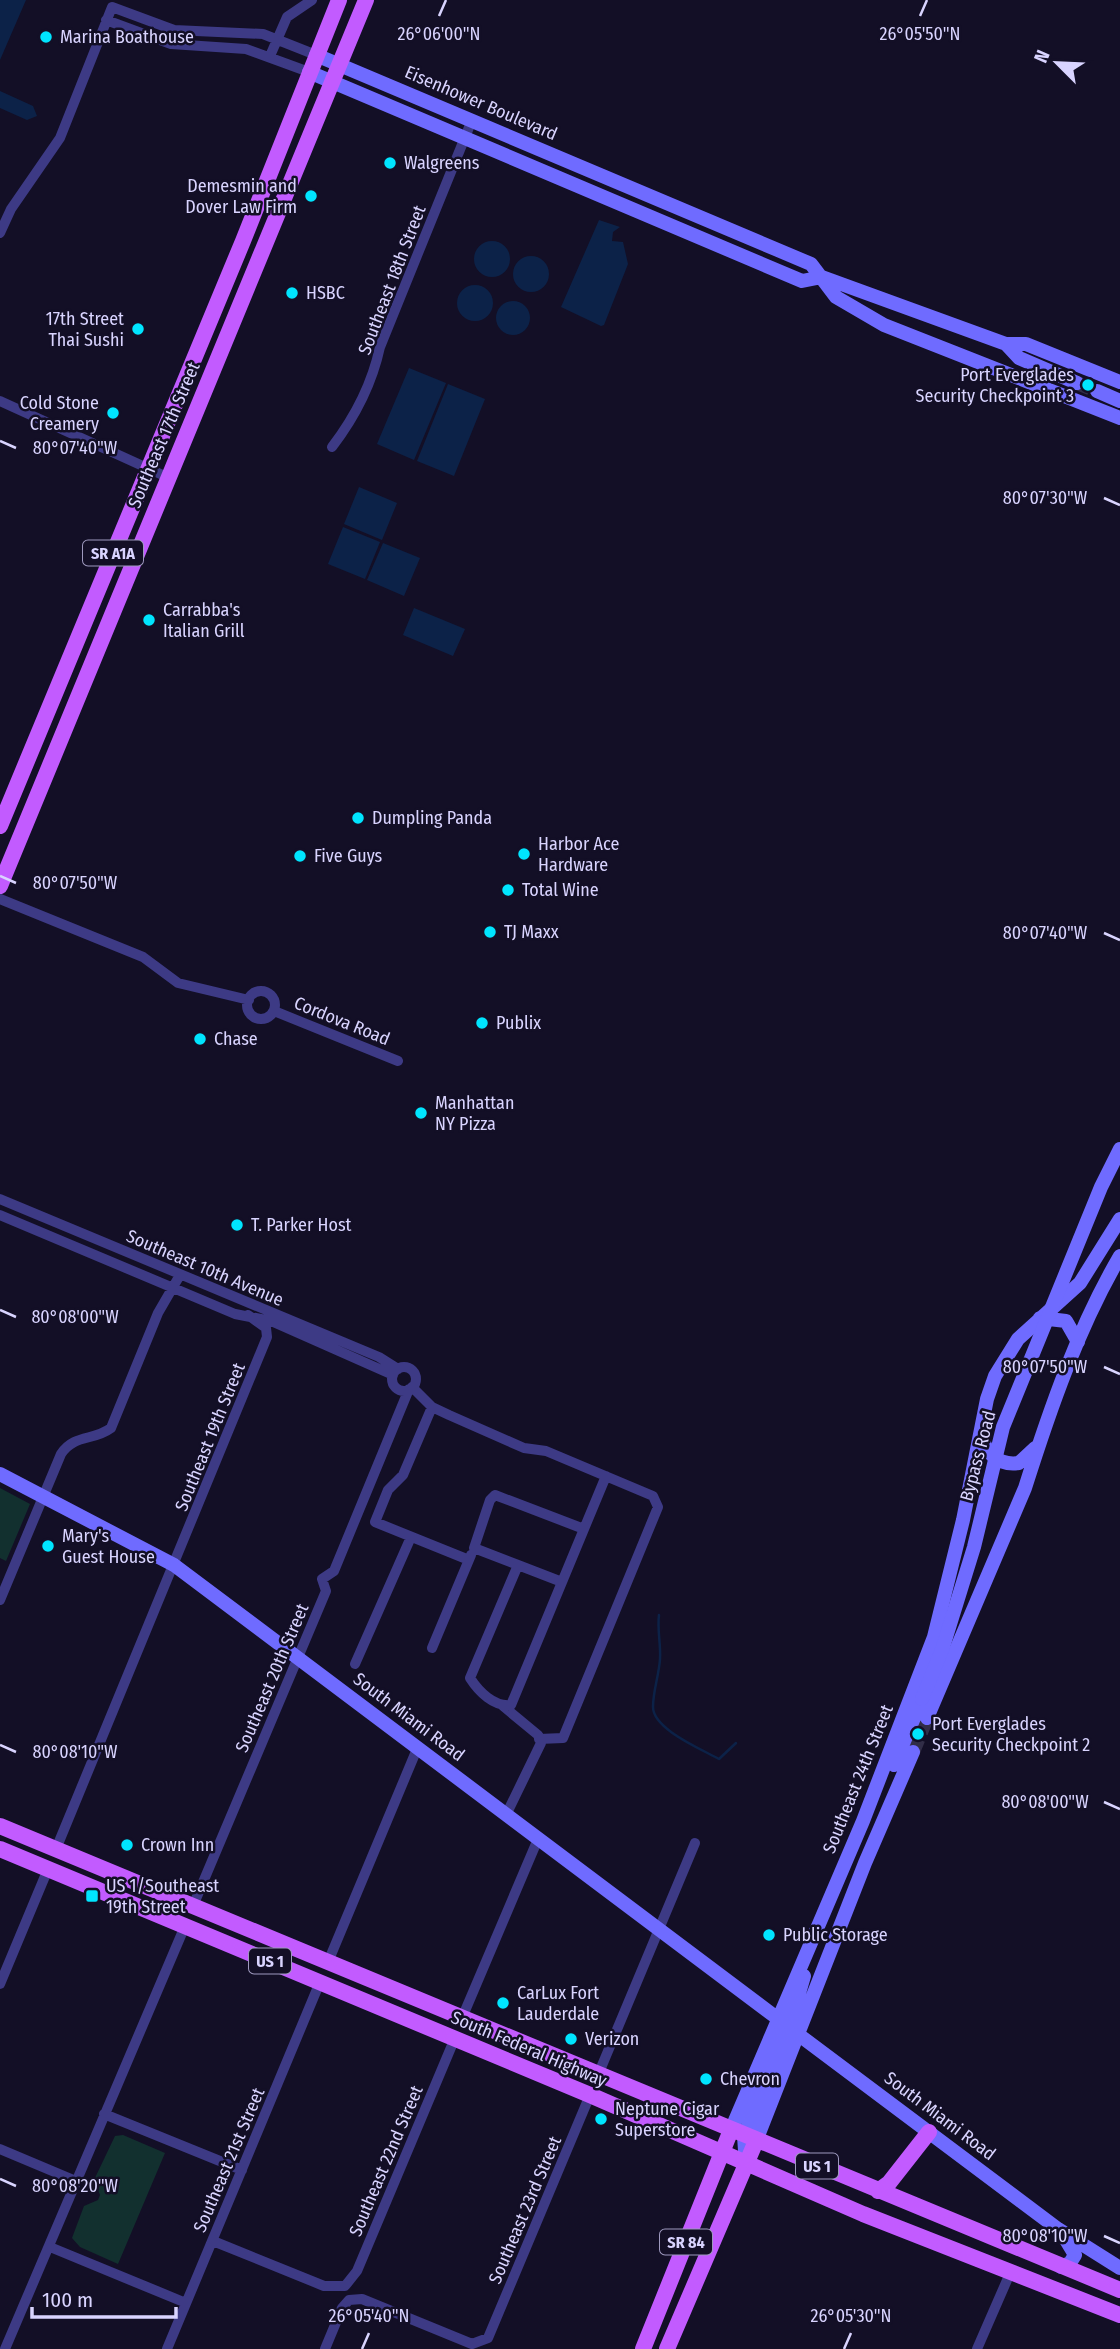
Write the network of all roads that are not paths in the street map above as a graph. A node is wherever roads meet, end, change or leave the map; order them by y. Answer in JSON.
{"nodes":[{"id":1,"x":312,"y":0,"type":"edge"},
{"id":2,"x":339,"y":0,"type":"edge"},
{"id":3,"x":366,"y":0,"type":"edge"},
{"id":4,"x":106,"y":20,"type":"junction"},
{"id":5,"x":277,"y":41,"type":"junction"},
{"id":6,"x":316,"y":55,"type":"junction"},
{"id":7,"x":270,"y":56,"type":"junction"},
{"id":8,"x":340,"y":64,"type":"junction"},
{"id":9,"x":309,"y":72,"type":"junction"},
{"id":10,"x":332,"y":81,"type":"junction"},
{"id":11,"x":472,"y":120,"type":"junction"},
{"id":12,"x":466,"y":136,"type":"junction"},
{"id":13,"x":253,"y":215,"type":"junction"},
{"id":14,"x":0,"y":233,"type":"edge"},
{"id":15,"x":251,"y":276,"type":"junction"},
{"id":16,"x":822,"y":278,"type":"junction"},
{"id":17,"x":864,"y":294,"type":"junction"},
{"id":18,"x":932,"y":344,"type":"junction"},
{"id":19,"x":1006,"y":344,"type":"junction"},
{"id":20,"x":1120,"y":382,"type":"edge"},
{"id":21,"x":1077,"y":383,"type":"tunnel mouth"},
{"id":22,"x":1097,"y":391,"type":"tunnel mouth"},
{"id":23,"x":0,"y":401,"type":"edge"},
{"id":24,"x":1120,"y":401,"type":"edge"},
{"id":25,"x":1120,"y":418,"type":"edge"},
{"id":26,"x":332,"y":447,"type":"dead end"},
{"id":27,"x":149,"y":467,"type":"junction"},
{"id":28,"x":167,"y":477,"type":"junction"},
{"id":29,"x":61,"y":679,"type":"junction"},
{"id":30,"x":49,"y":708,"type":"junction"},
{"id":31,"x":67,"y":722,"type":"junction"},
{"id":32,"x":56,"y":748,"type":"junction"},
{"id":33,"x":0,"y":827,"type":"edge"},
{"id":34,"x":0,"y":886,"type":"edge"},
{"id":35,"x":0,"y":899,"type":"edge"},
{"id":36,"x":249,"y":1000,"type":"junction"},
{"id":37,"x":274,"y":1011,"type":"junction"},
{"id":38,"x":398,"y":1061,"type":"dead end"},
{"id":39,"x":1120,"y":1149,"type":"edge"},
{"id":40,"x":0,"y":1199,"type":"edge"},
{"id":41,"x":0,"y":1215,"type":"edge"},
{"id":42,"x":1120,"y":1219,"type":"edge"},
{"id":43,"x":114,"y":1248,"type":"junction"},
{"id":44,"x":1120,"y":1256,"type":"edge"},
{"id":45,"x":108,"y":1261,"type":"junction"},
{"id":46,"x":180,"y":1275,"type":"junction"},
{"id":47,"x":172,"y":1288,"type":"junction"},
{"id":48,"x":248,"y":1315,"type":"junction"},
{"id":49,"x":1040,"y":1318,"type":"junction"},
{"id":50,"x":1078,"y":1342,"type":"junction"},
{"id":51,"x":395,"y":1372,"type":"junction"},
{"id":52,"x":411,"y":1388,"type":"junction"},
{"id":53,"x":432,"y":1407,"type":"junction"},
{"id":54,"x":981,"y":1429,"type":"junction"},
{"id":55,"x":1035,"y":1448,"type":"junction"},
{"id":56,"x":0,"y":1474,"type":"edge"},
{"id":57,"x":606,"y":1476,"type":"junction"},
{"id":58,"x":43,"y":1497,"type":"junction"},
{"id":59,"x":584,"y":1529,"type":"junction"},
{"id":60,"x":411,"y":1537,"type":"junction"},
{"id":61,"x":474,"y":1548,"type":"junction"},
{"id":62,"x":469,"y":1560,"type":"junction"},
{"id":63,"x":174,"y":1565,"type":"junction"},
{"id":64,"x":518,"y":1565,"type":"junction"},
{"id":65,"x":562,"y":1582,"type":"junction"},
{"id":66,"x":0,"y":1600,"type":"edge"},
{"id":67,"x":432,"y":1648,"type":"dead end"},
{"id":68,"x":298,"y":1656,"type":"junction"},
{"id":69,"x":355,"y":1664,"type":"dead end"},
{"id":70,"x":503,"y":1706,"type":"junction"},
{"id":71,"x":927,"y":1718,"type":"tunnel mouth"},
{"id":72,"x":539,"y":1739,"type":"junction"},
{"id":73,"x":909,"y":1745,"type":"junction"},
{"id":74,"x":417,"y":1749,"type":"junction"},
{"id":75,"x":506,"y":1815,"type":"junction"},
{"id":76,"x":863,"y":1821,"type":"junction"},
{"id":77,"x":0,"y":1826,"type":"edge"},
{"id":78,"x":538,"y":1839,"type":"junction"},
{"id":79,"x":695,"y":1843,"type":"dead end"},
{"id":80,"x":0,"y":1849,"type":"edge"},
{"id":81,"x":56,"y":1849,"type":"junction"},
{"id":82,"x":48,"y":1869,"type":"junction"},
{"id":83,"x":848,"y":1905,"type":"junction"},
{"id":84,"x":193,"y":1906,"type":"junction"},
{"id":85,"x":826,"y":1906,"type":"junction"},
{"id":86,"x":155,"y":1914,"type":"junction"},
{"id":87,"x":217,"y":1916,"type":"junction"},
{"id":88,"x":185,"y":1926,"type":"junction"},
{"id":89,"x":658,"y":1931,"type":"junction"},
{"id":90,"x":816,"y":1931,"type":"junction"},
{"id":91,"x":328,"y":1962,"type":"junction"},
{"id":92,"x":320,"y":1982,"type":"junction"},
{"id":93,"x":0,"y":1984,"type":"edge"},
{"id":94,"x":462,"y":2018,"type":"junction"},
{"id":95,"x":777,"y":2018,"type":"junction"},
{"id":96,"x":485,"y":2028,"type":"junction"},
{"id":97,"x":433,"y":2030,"type":"junction"},
{"id":98,"x":799,"y":2035,"type":"junction"},
{"id":99,"x":455,"y":2038,"type":"junction"},
{"id":100,"x":598,"y":2075,"type":"junction"},
{"id":101,"x":590,"y":2095,"type":"junction"},
{"id":102,"x":104,"y":2115,"type":"junction"},
{"id":103,"x":929,"y":2132,"type":"junction"},
{"id":104,"x":744,"y":2136,"type":"junction"},
{"id":105,"x":0,"y":2149,"type":"edge"},
{"id":106,"x":721,"y":2154,"type":"junction"},
{"id":107,"x":746,"y":2165,"type":"junction"},
{"id":108,"x":242,"y":2170,"type":"junction"},
{"id":109,"x":76,"y":2181,"type":"junction"},
{"id":110,"x":878,"y":2191,"type":"junction"},
{"id":111,"x":1058,"y":2229,"type":"junction"},
{"id":112,"x":213,"y":2241,"type":"junction"},
{"id":113,"x":50,"y":2247,"type":"junction"},
{"id":114,"x":1061,"y":2267,"type":"junction"},
{"id":115,"x":1120,"y":2268,"type":"edge"},
{"id":116,"x":1012,"y":2271,"type":"junction"},
{"id":117,"x":1120,"y":2290,"type":"edge"},
{"id":118,"x":186,"y":2303,"type":"junction"},
{"id":119,"x":1120,"y":2315,"type":"edge"},
{"id":120,"x":5,"y":2349,"type":"edge"},
{"id":121,"x":167,"y":2349,"type":"edge"},
{"id":122,"x":325,"y":2349,"type":"edge"},
{"id":123,"x":643,"y":2349,"type":"edge"},
{"id":124,"x":667,"y":2349,"type":"edge"},
{"id":125,"x":977,"y":2349,"type":"edge"}],
"edges":[{"from":1,"to":5,"type":"street"},
{"from":2,"to":6,"type":"main road","name":"Southeast 17th Street","number":"SR A1A"},
{"from":3,"to":8,"type":"main road","name":"Southeast 17th Street","number":"SR A1A"},
{"from":4,"to":5,"type":"street","name":"Eisenhower Boulevard"},
{"from":4,"to":7,"type":"street","name":"Eisenhower Boulevard"},
{"from":4,"to":14,"type":"street"},
{"from":5,"to":6,"type":"street","name":"Eisenhower Boulevard"},
{"from":5,"to":7,"type":"street"},
{"from":6,"to":8,"type":"street","name":"Eisenhower Boulevard"},
{"from":6,"to":9,"type":"main road","name":"Southeast 17th Street","number":"SR A1A"},
{"from":7,"to":9,"type":"street","name":"Eisenhower Boulevard"},
{"from":8,"to":10,"type":"main road","name":"Southeast 17th Street","number":"SR A1A"},
{"from":8,"to":11,"type":"street","name":"Eisenhower Boulevard"},
{"from":9,"to":10,"type":"street","name":"Eisenhower Boulevard"},
{"from":9,"to":13,"type":"main road","name":"Southeast 17th Street","number":"SR A1A"},
{"from":10,"to":12,"type":"street","name":"Eisenhower Boulevard"},
{"from":10,"to":15,"type":"main road","name":"Southeast 17th Street","number":"SR A1A"},
{"from":11,"to":12,"type":"street","name":"Southeast 18th Street"},
{"from":11,"to":16,"type":"street","name":"Eisenhower Boulevard"},
{"from":12,"to":16,"type":"street","name":"Eisenhower Boulevard"},
{"from":12,"to":26,"type":"street","name":"Southeast 18th Street"},
{"from":13,"to":15,"type":"main road"},
{"from":13,"to":27,"type":"main road","name":"Southeast 17th Street","number":"SR A1A"},
{"from":15,"to":28,"type":"main road","name":"Southeast 17th Street","number":"SR A1A"},
{"from":16,"to":17,"type":"street","name":"Eisenhower Boulevard"},
{"from":16,"to":18,"type":"street"},
{"from":17,"to":18,"type":"street"},
{"from":17,"to":19,"type":"street","name":"Eisenhower Boulevard"},
{"from":18,"to":25,"type":"street"},
{"from":19,"to":20,"type":"street","name":"Eisenhower Boulevard"},
{"from":19,"to":21,"type":"street","name":"Eisenhower Boulevard"},
{"from":22,"to":24,"type":"street"},
{"from":23,"to":27,"type":"street"},
{"from":27,"to":28,"type":"street"},
{"from":27,"to":29,"type":"main road","name":"Southeast 17th Street","number":"SR A1A"},
{"from":28,"to":31,"type":"main road","name":"Southeast 17th Street","number":"SR A1A"},
{"from":29,"to":30,"type":"main road","name":"Southeast 17th Street","number":"SR A1A"},
{"from":29,"to":31,"type":"main road"},
{"from":30,"to":32,"type":"main road"},
{"from":30,"to":33,"type":"main road","name":"Southeast 17th Street","number":"SR A1A"},
{"from":31,"to":32,"type":"main road","name":"Southeast 17th Street","number":"SR A1A"},
{"from":32,"to":34,"type":"main road","name":"Southeast 17th Street","number":"SR A1A"},
{"from":35,"to":36,"type":"street"},
{"from":36,"to":37,"type":"street"},
{"from":36,"to":37,"type":"street"},
{"from":37,"to":38,"type":"street","name":"Cordova Road"},
{"from":39,"to":73,"type":"street","name":"Bypass Road","bridge":true},
{"from":40,"to":43,"type":"street","name":"Southeast 10th Avenue"},
{"from":41,"to":45,"type":"street","name":"Southeast 10th Avenue"},
{"from":42,"to":49,"type":"street","name":"Southeast 24th Street"},
{"from":43,"to":45,"type":"street"},
{"from":43,"to":46,"type":"street","name":"Southeast 10th Avenue"},
{"from":44,"to":50,"type":"street"},
{"from":45,"to":47,"type":"street","name":"Southeast 10th Avenue"},
{"from":46,"to":47,"type":"street"},
{"from":46,"to":51,"type":"street","name":"Southeast 10th Avenue"},
{"from":47,"to":48,"type":"street","name":"Southeast 10th Avenue"},
{"from":47,"to":58,"type":"street"},
{"from":48,"to":51,"type":"street","name":"Southeast 10th Avenue"},
{"from":48,"to":63,"type":"street","name":"Southeast 19th Street"},
{"from":49,"to":50,"type":"street"},
{"from":49,"to":54,"type":"street","name":"Southeast 24th Street"},
{"from":50,"to":55,"type":"street"},
{"from":51,"to":52,"type":"street","name":"Southeast 10th Avenue"},
{"from":51,"to":52,"type":"street","name":"Southeast 10th Avenue"},
{"from":52,"to":53,"type":"street","name":"Southeast 10th Avenue"},
{"from":52,"to":68,"type":"street","name":"Southeast 20th Street"},
{"from":53,"to":57,"type":"street","name":"Southeast 10th Avenue"},
{"from":53,"to":60,"type":"street"},
{"from":54,"to":55,"type":"street"},
{"from":54,"to":76,"type":"street","name":"Southeast 24th Street"},
{"from":55,"to":71,"type":"street"},
{"from":56,"to":58,"type":"street","name":"South Miami Road"},
{"from":57,"to":59,"type":"street"},
{"from":57,"to":72,"type":"street","name":"Southeast 10th Avenue"},
{"from":58,"to":63,"type":"street","name":"South Miami Road"},
{"from":58,"to":66,"type":"street"},
{"from":59,"to":61,"type":"street"},
{"from":59,"to":65,"type":"street"},
{"from":60,"to":62,"type":"street"},
{"from":60,"to":69,"type":"street"},
{"from":61,"to":62,"type":"street"},
{"from":61,"to":64,"type":"street"},
{"from":62,"to":67,"type":"street"},
{"from":63,"to":68,"type":"street","name":"South Miami Road"},
{"from":63,"to":81,"type":"street","name":"Southeast 19th Street"},
{"from":64,"to":65,"type":"street"},
{"from":64,"to":70,"type":"street"},
{"from":65,"to":70,"type":"street"},
{"from":68,"to":74,"type":"street","name":"South Miami Road"},
{"from":68,"to":84,"type":"street","name":"Southeast 20th Street"},
{"from":70,"to":72,"type":"street"},
{"from":72,"to":75,"type":"street"},
{"from":73,"to":76,"type":"street","name":"Bypass Road"},
{"from":73,"to":83,"type":"street"},
{"from":74,"to":75,"type":"street","name":"South Miami Road"},
{"from":74,"to":91,"type":"street"},
{"from":75,"to":78,"type":"street","name":"South Miami Road"},
{"from":76,"to":85,"type":"street","name":"Southeast 24th Street"},
{"from":77,"to":81,"type":"main road","name":"South Federal Highway","number":"US 1"},
{"from":78,"to":89,"type":"street","name":"South Miami Road"},
{"from":78,"to":94,"type":"street"},
{"from":79,"to":89,"type":"street"},
{"from":80,"to":82,"type":"main road","name":"South Federal Highway","number":"US 1"},
{"from":81,"to":84,"type":"main road","name":"South Federal Highway","number":"US 1"},
{"from":82,"to":86,"type":"main road","name":"South Federal Highway","number":"US 1"},
{"from":82,"to":93,"type":"street"},
{"from":83,"to":85,"type":"street"},
{"from":83,"to":98,"type":"street"},
{"from":84,"to":86,"type":"main road"},
{"from":84,"to":87,"type":"main road","name":"South Federal Highway","number":"US 1"},
{"from":85,"to":90,"type":"street","name":"Southeast 24th Street"},
{"from":86,"to":88,"type":"main road","name":"South Federal Highway","number":"US 1"},
{"from":87,"to":88,"type":"main road"},
{"from":87,"to":91,"type":"main road","name":"South Federal Highway","number":"US 1"},
{"from":88,"to":92,"type":"main road","name":"South Federal Highway","number":"US 1"},
{"from":88,"to":102,"type":"street"},
{"from":89,"to":95,"type":"street","name":"South Miami Road"},
{"from":89,"to":100,"type":"street"},
{"from":90,"to":95,"type":"street","name":"Southeast 24th Street"},
{"from":90,"to":104,"type":"street"},
{"from":91,"to":94,"type":"main road","name":"South Federal Highway","number":"US 1"},
{"from":92,"to":97,"type":"main road","name":"South Federal Highway","number":"US 1"},
{"from":92,"to":108,"type":"street","name":"Southeast 21st Street"},
{"from":94,"to":96,"type":"main road","name":"South Federal Highway","number":"US 1"},
{"from":94,"to":97,"type":"main road"},
{"from":95,"to":104,"type":"street","name":"Southeast 24th Street","number":"SR 84"},
{"from":96,"to":99,"type":"main road"},
{"from":96,"to":100,"type":"main road","name":"South Federal Highway","number":"US 1"},
{"from":97,"to":99,"type":"main road","name":"South Federal Highway","number":"US 1"},
{"from":98,"to":103,"type":"street","name":"South Miami Road"},
{"from":98,"to":104,"type":"street","number":"SR 84"},
{"from":99,"to":101,"type":"main road","name":"South Federal Highway","number":"US 1"},
{"from":99,"to":112,"type":"street","name":"Southeast 22nd Street"},
{"from":100,"to":104,"type":"main road","name":"South Federal Highway","number":"US 1"},
{"from":101,"to":106,"type":"main road","name":"South Federal Highway","number":"US 1"},
{"from":101,"to":122,"type":"street","name":"Southeast 23rd Street"},
{"from":102,"to":108,"type":"street"},
{"from":102,"to":109,"type":"street"},
{"from":103,"to":110,"type":"main road"},
{"from":103,"to":111,"type":"street","name":"South Miami Road"},
{"from":104,"to":106,"type":"main road","number":"SR 84"},
{"from":104,"to":107,"type":"main road","number":"SR 84"},
{"from":104,"to":110,"type":"main road","name":"South Federal Highway","number":"US 1"},
{"from":105,"to":109,"type":"street"},
{"from":106,"to":107,"type":"main road","name":"South Federal Highway","number":"US 1"},
{"from":106,"to":123,"type":"main road","number":"SR 84"},
{"from":107,"to":116,"type":"main road","name":"South Federal Highway","number":"US 1"},
{"from":107,"to":124,"type":"main road","number":"SR 84"},
{"from":108,"to":112,"type":"street","name":"Southeast 21st Street"},
{"from":109,"to":113,"type":"street"},
{"from":110,"to":114,"type":"main road","name":"South Federal Highway","number":"US 1"},
{"from":111,"to":114,"type":"street","name":"South Miami Road"},
{"from":111,"to":115,"type":"street","name":"South Miami Road"},
{"from":112,"to":118,"type":"street","name":"Southeast 21st Street"},
{"from":113,"to":118,"type":"street"},
{"from":113,"to":120,"type":"street"},
{"from":114,"to":116,"type":"main road"},
{"from":114,"to":117,"type":"main road","name":"South Federal Highway","number":"US 1"},
{"from":116,"to":119,"type":"main road","name":"South Federal Highway","number":"US 1"},
{"from":116,"to":125,"type":"street"},
{"from":118,"to":121,"type":"street","name":"Southeast 21st Street"}]}
